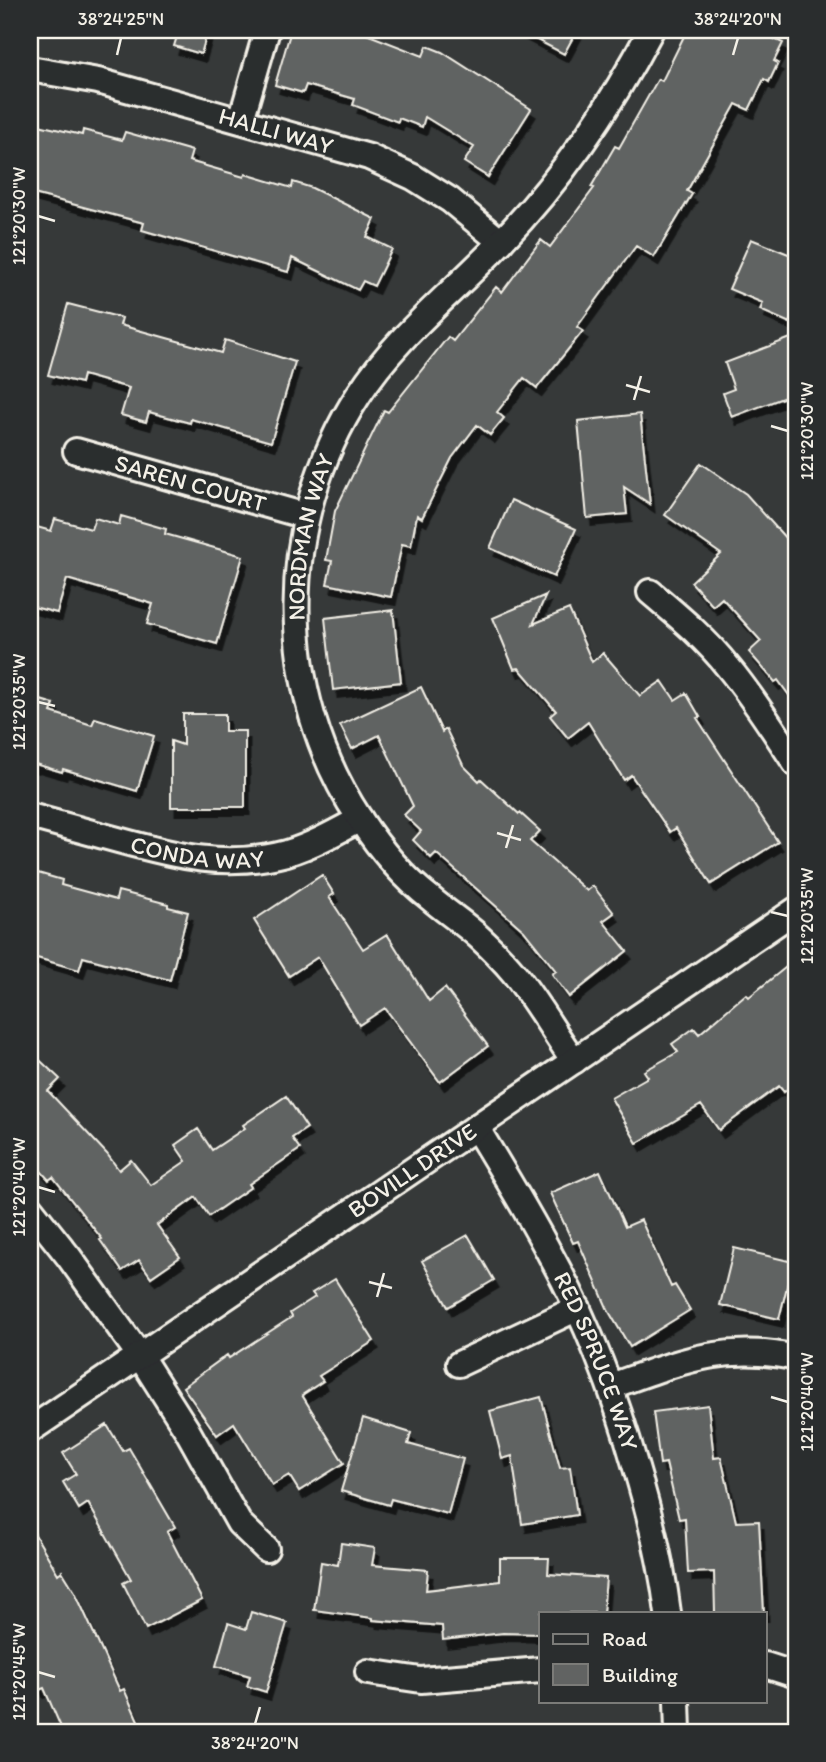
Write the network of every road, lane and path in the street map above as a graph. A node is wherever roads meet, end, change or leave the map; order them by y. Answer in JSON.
{"nodes":[{"id":1,"x":267,"y":30,"type":"edge"},
{"id":2,"x":651,"y":30,"type":"edge"},
{"id":3,"x":30,"y":69,"type":"edge"},
{"id":4,"x":241,"y":120,"type":"junction"},
{"id":5,"x":501,"y":242,"type":"junction"},
{"id":6,"x":76,"y":451,"type":"dead end"},
{"id":7,"x":306,"y":516,"type":"junction"},
{"id":8,"x":650,"y":592,"type":"dead end"},
{"id":9,"x":796,"y":764,"type":"edge"},
{"id":10,"x":30,"y":816,"type":"edge"},
{"id":11,"x":360,"y":820,"type":"junction"},
{"id":12,"x":796,"y":910,"type":"edge"},
{"id":13,"x":574,"y":1061,"type":"junction"},
{"id":14,"x":476,"y":1127,"type":"junction"},
{"id":15,"x":30,"y":1208,"type":"edge"},
{"id":16,"x":578,"y":1308,"type":"junction"},
{"id":17,"x":139,"y":1356,"type":"junction"},
{"id":18,"x":796,"y":1358,"type":"edge"},
{"id":19,"x":459,"y":1364,"type":"dead end"},
{"id":20,"x":611,"y":1386,"type":"junction"},
{"id":21,"x":30,"y":1430,"type":"edge"},
{"id":22,"x":266,"y":1549,"type":"dead end"},
{"id":23,"x":668,"y":1612,"type":"edge"},
{"id":24,"x":766,"y":1665,"type":"edge"},
{"id":25,"x":539,"y":1670,"type":"edge"},
{"id":26,"x":368,"y":1672,"type":"dead end"},
{"id":27,"x":796,"y":1675,"type":"edge"},
{"id":28,"x":677,"y":1702,"type":"edge"},
{"id":29,"x":678,"y":1732,"type":"edge"}],
"edges":[{"from":1,"to":4,"type":"street"},
{"from":2,"to":5,"type":"street","name":"NORDMAN WAY"},
{"from":3,"to":4,"type":"street","name":"HALLI WAY"},
{"from":4,"to":5,"type":"street","name":"HALLI WAY"},
{"from":5,"to":7,"type":"street","name":"NORDMAN WAY"},
{"from":6,"to":7,"type":"street","name":"SAREN COURT"},
{"from":7,"to":11,"type":"street","name":"NORDMAN WAY"},
{"from":8,"to":9,"type":"street"},
{"from":10,"to":11,"type":"street","name":"CONDA WAY"},
{"from":11,"to":13,"type":"street","name":"NORDMAN WAY"},
{"from":12,"to":13,"type":"street","name":"BOVILL DRIVE"},
{"from":13,"to":14,"type":"street","name":"BOVILL DRIVE"},
{"from":14,"to":16,"type":"street","name":"RED SPRUCE WAY"},
{"from":14,"to":17,"type":"street","name":"BOVILL DRIVE"},
{"from":15,"to":17,"type":"street"},
{"from":16,"to":19,"type":"street"},
{"from":16,"to":20,"type":"street","name":"RED SPRUCE WAY"},
{"from":17,"to":21,"type":"street","name":"BOVILL DRIVE"},
{"from":17,"to":22,"type":"street"},
{"from":18,"to":20,"type":"street"},
{"from":20,"to":23,"type":"street","name":"RED SPRUCE WAY"},
{"from":24,"to":27,"type":"street"},
{"from":25,"to":26,"type":"street"},
{"from":28,"to":29,"type":"street"}]}
